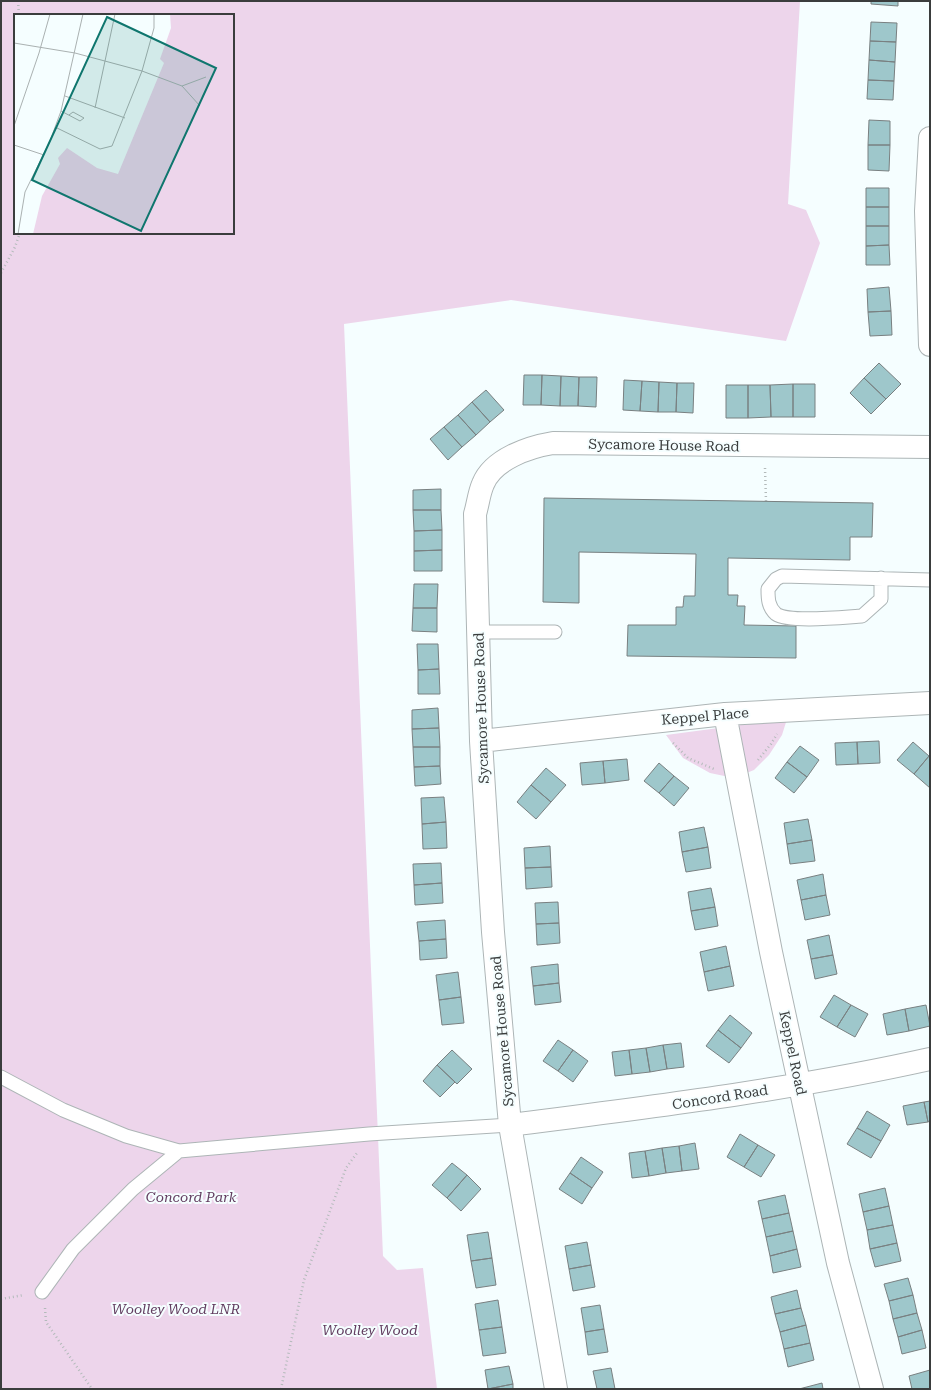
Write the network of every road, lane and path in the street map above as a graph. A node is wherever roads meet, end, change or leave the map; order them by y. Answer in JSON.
{"nodes":[{"id":1,"x":18,"y":1,"type":"edge"},
{"id":2,"x":19,"y":14,"type":"edge"},
{"id":3,"x":930,"y":138,"type":"edge"},
{"id":4,"x":928,"y":210,"type":"edge"},
{"id":5,"x":20,"y":234,"type":"edge"},
{"id":6,"x":1,"y":273,"type":"edge"},
{"id":7,"x":930,"y":345,"type":"edge"},
{"id":8,"x":764,"y":446,"type":"junction"},
{"id":9,"x":930,"y":447,"type":"edge"},
{"id":10,"x":766,"y":501,"type":"dead end"},
{"id":11,"x":881,"y":578,"type":"junction"},
{"id":12,"x":930,"y":580,"type":"edge"},
{"id":13,"x":478,"y":632,"type":"junction"},
{"id":14,"x":555,"y":632,"type":"dead end"},
{"id":15,"x":930,"y":703,"type":"edge"},
{"id":16,"x":725,"y":714,"type":"junction"},
{"id":17,"x":481,"y":741,"type":"junction"},
{"id":18,"x":930,"y":1059,"type":"edge"},
{"id":19,"x":1,"y":1076,"type":"edge"},
{"id":20,"x":800,"y":1084,"type":"junction"},
{"id":21,"x":510,"y":1125,"type":"junction"},
{"id":22,"x":369,"y":1134,"type":"junction"},
{"id":23,"x":179,"y":1151,"type":"junction"},
{"id":24,"x":42,"y":1292,"type":"junction"},
{"id":25,"x":1,"y":1299,"type":"edge"},
{"id":26,"x":92,"y":1389,"type":"edge"},
{"id":27,"x":282,"y":1389,"type":"edge"},
{"id":28,"x":556,"y":1389,"type":"edge"},
{"id":29,"x":872,"y":1389,"type":"edge"}],
"edges":[{"from":1,"to":2,"type":"path"},
{"from":3,"to":4,"type":"street"},
{"from":4,"to":7,"type":"street"},
{"from":5,"to":6,"type":"path"},
{"from":8,"to":9,"type":"street","name":"Sycamore House Road"},
{"from":8,"to":10,"type":"path"},
{"from":8,"to":13,"type":"street","name":"Sycamore House Road"},
{"from":11,"to":11,"type":"lane"},
{"from":11,"to":12,"type":"lane"},
{"from":13,"to":14,"type":"lane"},
{"from":13,"to":17,"type":"street","name":"Sycamore House Road"},
{"from":15,"to":16,"type":"street","name":"Keppel Place"},
{"from":16,"to":17,"type":"street","name":"Keppel Place"},
{"from":16,"to":20,"type":"street","name":"Keppel Road"},
{"from":17,"to":21,"type":"street","name":"Sycamore House Road"},
{"from":18,"to":20,"type":"street","name":"Concord Road"},
{"from":19,"to":23,"type":"lane"},
{"from":20,"to":21,"type":"street","name":"Concord Road"},
{"from":20,"to":29,"type":"street","name":"Keppel Road"},
{"from":21,"to":22,"type":"lane"},
{"from":21,"to":28,"type":"street","name":"Sycamore House Road"},
{"from":22,"to":23,"type":"lane"},
{"from":22,"to":27,"type":"path"},
{"from":23,"to":24,"type":"lane"},
{"from":24,"to":25,"type":"path"},
{"from":24,"to":26,"type":"path"}]}
